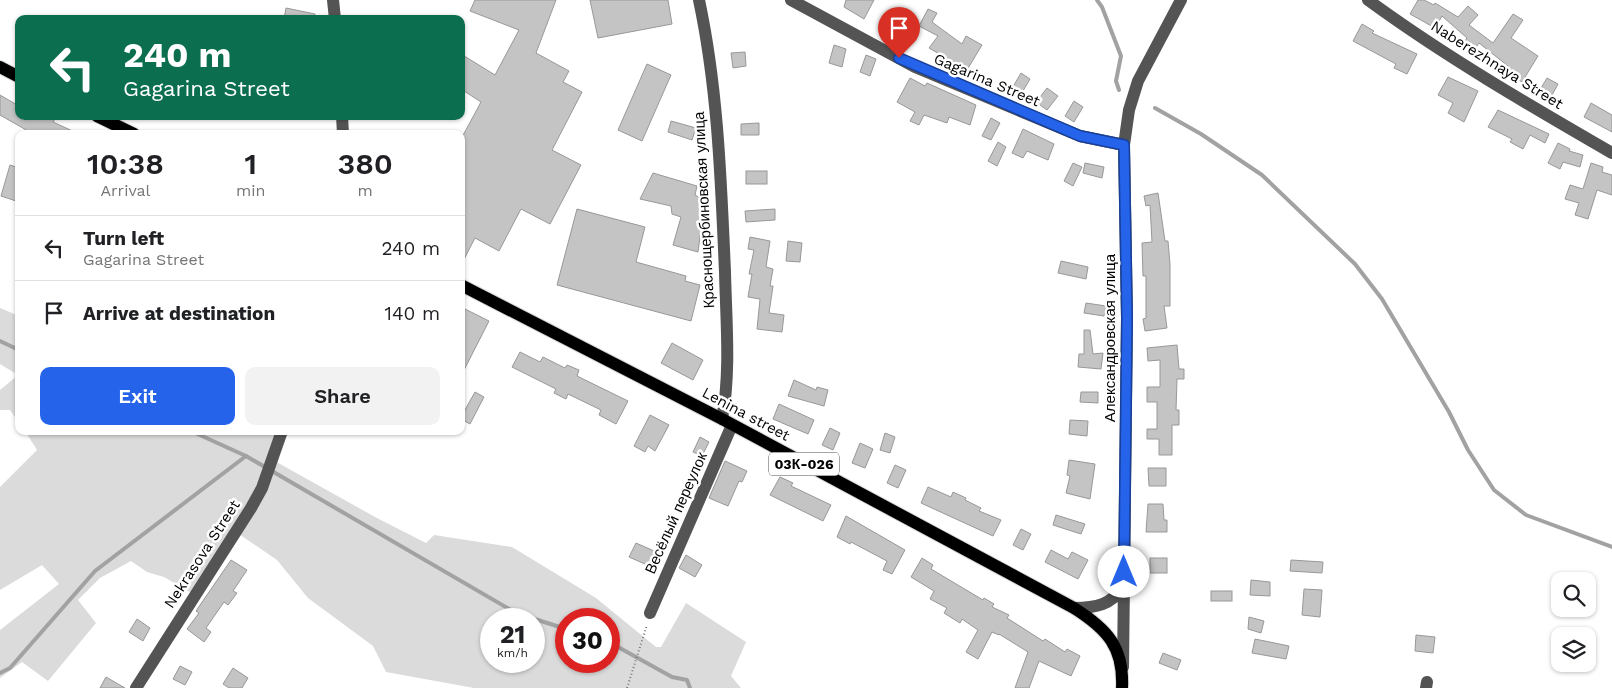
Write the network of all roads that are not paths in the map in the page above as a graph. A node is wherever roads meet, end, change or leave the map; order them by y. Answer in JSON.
{"nodes":[{"id":1,"x":333,"y":0,"type":"edge"},
{"id":2,"x":699,"y":0,"type":"edge"},
{"id":3,"x":791,"y":0,"type":"edge"},
{"id":4,"x":1181,"y":0,"type":"edge"},
{"id":5,"x":1368,"y":0,"type":"edge"},
{"id":6,"x":335,"y":15,"type":"edge"},
{"id":7,"x":0,"y":67,"type":"edge"},
{"id":8,"x":15,"y":75,"type":"edge"},
{"id":9,"x":106,"y":120,"type":"edge"},
{"id":10,"x":126,"y":130,"type":"edge"},
{"id":11,"x":1124,"y":145,"type":"junction"},
{"id":12,"x":1612,"y":153,"type":"edge"},
{"id":13,"x":465,"y":287,"type":"edge"},
{"id":14,"x":727,"y":422,"type":"junction"},
{"id":15,"x":281,"y":435,"type":"edge"},
{"id":16,"x":1124,"y":586,"type":"junction"},
{"id":17,"x":1074,"y":608,"type":"junction"},
{"id":18,"x":650,"y":613,"type":"road end"},
{"id":19,"x":1123,"y":669,"type":"junction"},
{"id":20,"x":136,"y":688,"type":"edge"},
{"id":21,"x":1122,"y":688,"type":"edge"}],
"edges":[{"from":1,"to":6,"type":"street"},
{"from":2,"to":14,"type":"street","name":"Краснощербиновская улица"},
{"from":3,"to":11,"type":"street","name":"Gagarina Street"},
{"from":4,"to":11,"type":"street","name":"Александровская улица"},
{"from":5,"to":12,"type":"street","name":"Naberezhnaya Street"},
{"from":7,"to":8,"type":"main road"},
{"from":9,"to":10,"type":"main road"},
{"from":11,"to":16,"type":"street","name":"Александровская улица"},
{"from":13,"to":14,"type":"main road","name":"Lenina street","number":"03К-026"},
{"from":14,"to":17,"type":"main road","name":"Lenina street","number":"03К-026"},
{"from":14,"to":18,"type":"street","name":"Весёлый переулок"},
{"from":15,"to":20,"type":"street","name":"Nekrasova Street"},
{"from":16,"to":17,"type":"street"},
{"from":16,"to":19,"type":"street","name":"Александровская улица"},
{"from":17,"to":19,"type":"main road","name":"Lenina street","number":"03К-026"},
{"from":19,"to":21,"type":"main road","name":"Александровская улица","number":"03К-026"}]}
